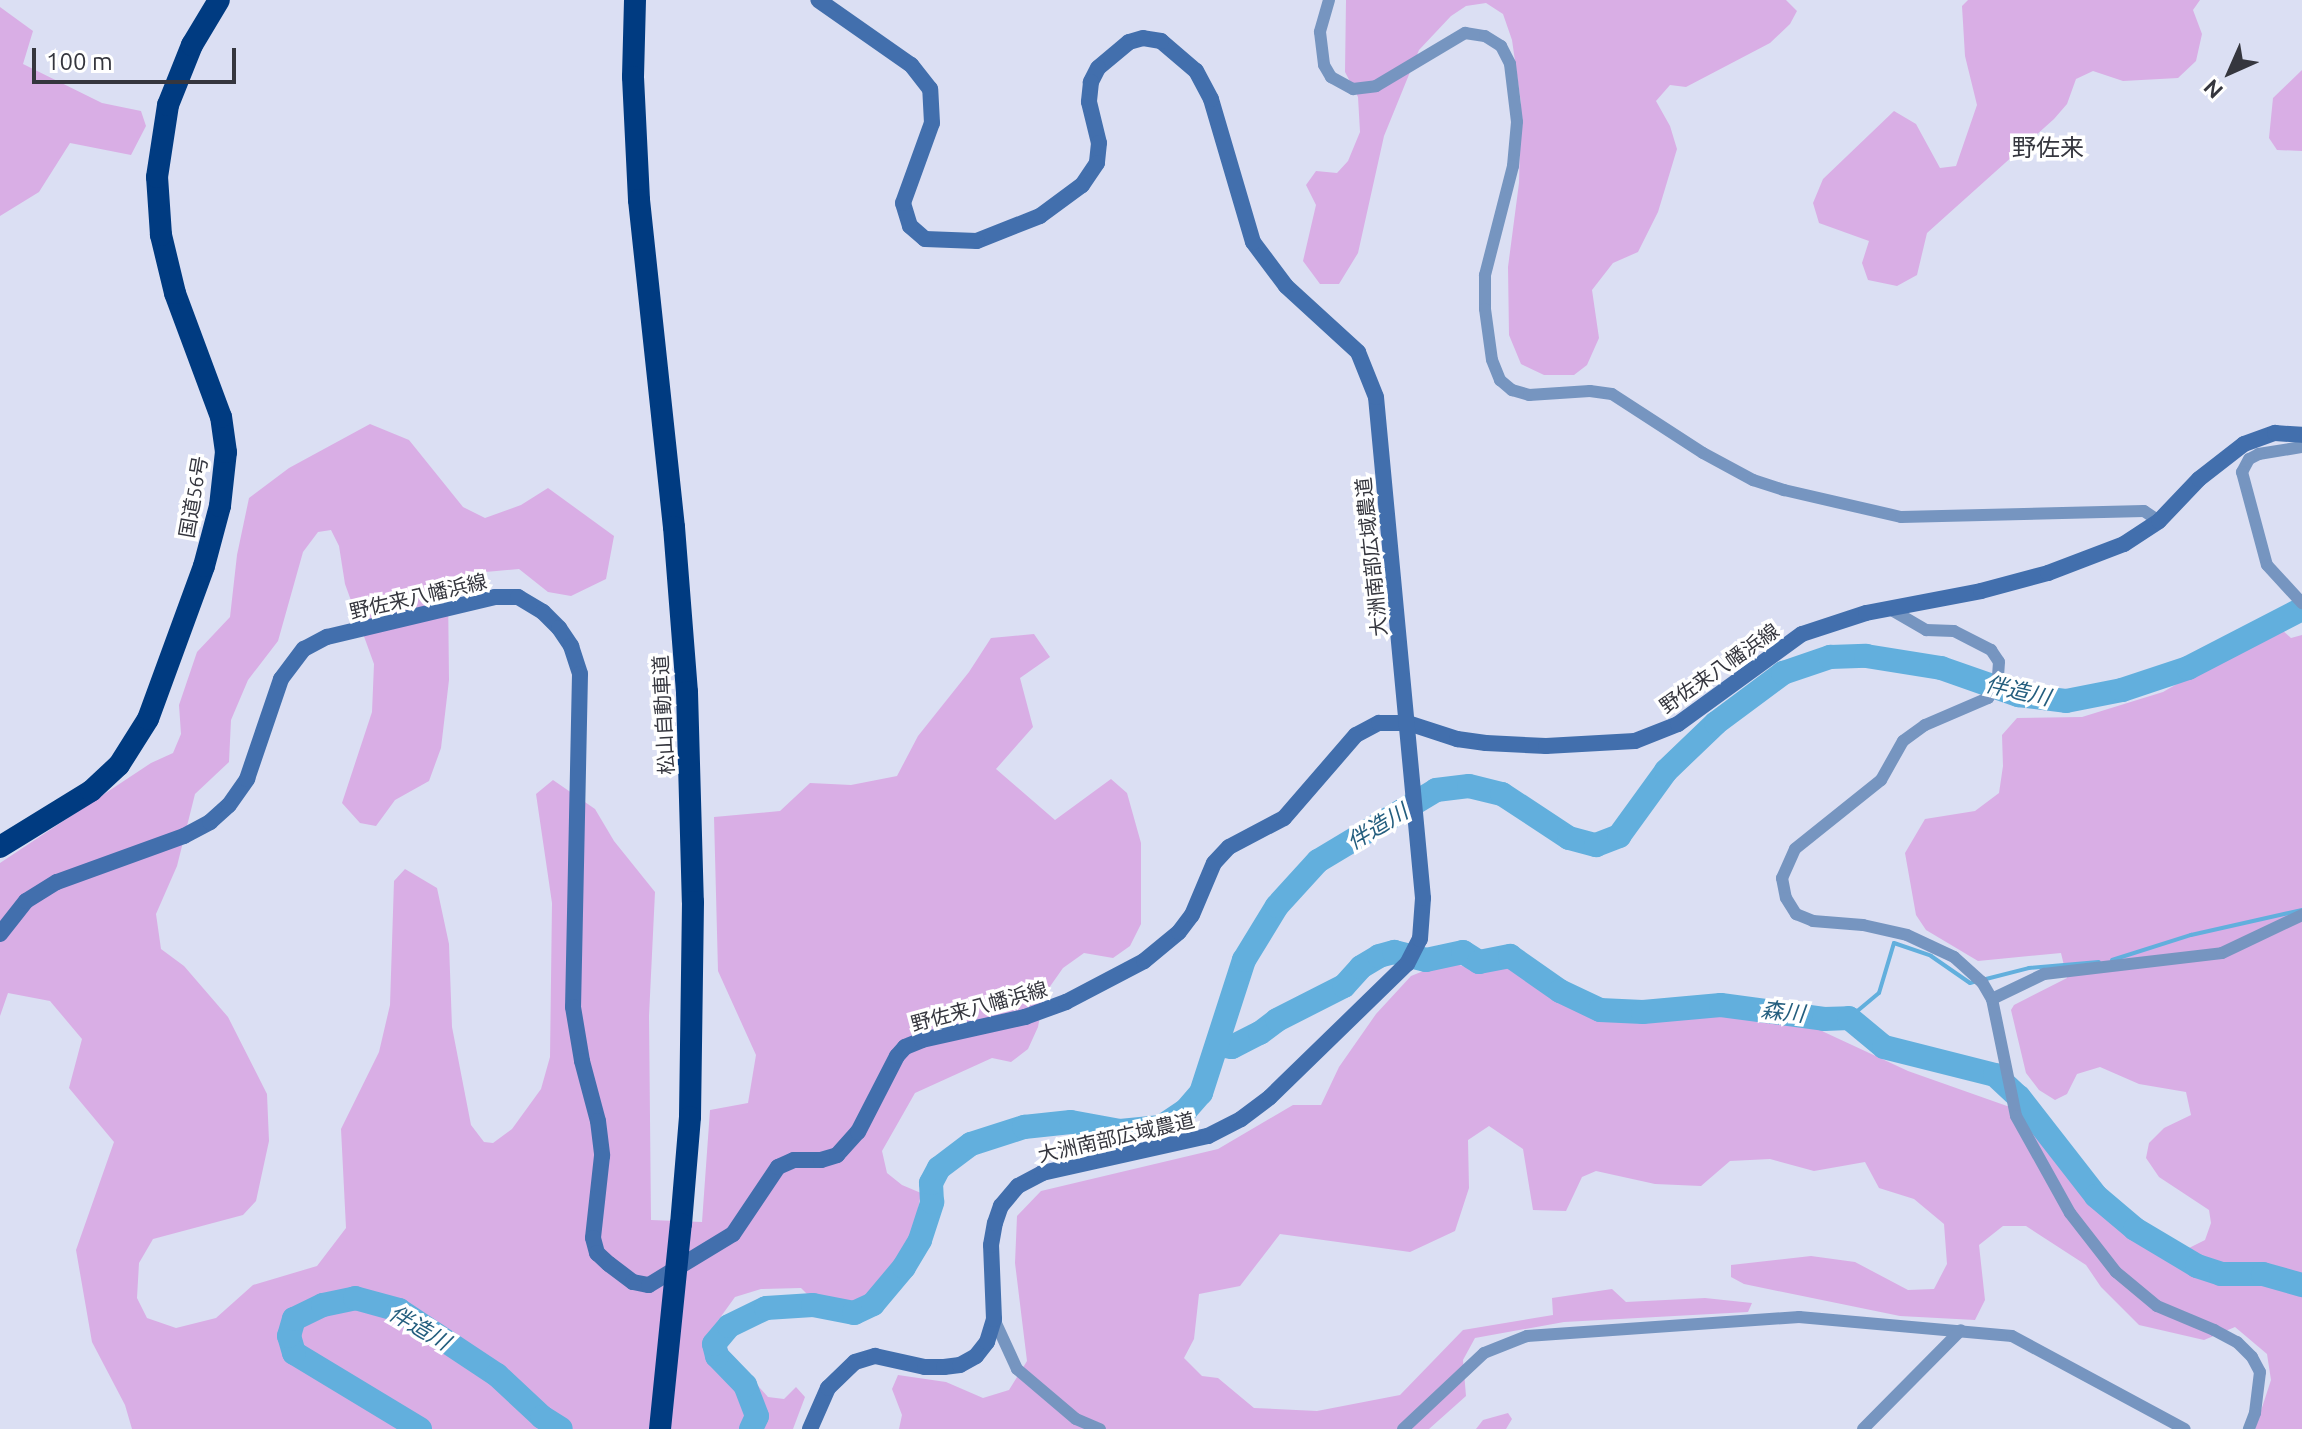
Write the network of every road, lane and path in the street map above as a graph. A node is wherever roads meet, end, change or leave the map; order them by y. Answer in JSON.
{"nodes":[{"id":1,"x":219,"y":0,"type":"edge"},
{"id":2,"x":635,"y":0,"type":"edge"},
{"id":3,"x":818,"y":0,"type":"edge"},
{"id":4,"x":1329,"y":0,"type":"edge"},
{"id":5,"x":2302,"y":435,"type":"edge"},
{"id":6,"x":2302,"y":447,"type":"edge"},
{"id":7,"x":2159,"y":521,"type":"junction"},
{"id":8,"x":2302,"y":603,"type":"edge"},
{"id":9,"x":1890,"y":609,"type":"junction"},
{"id":10,"x":1408,"y":723,"type":"junction"},
{"id":11,"x":0,"y":847,"type":"edge"},
{"id":12,"x":2302,"y":915,"type":"edge"},
{"id":13,"x":0,"y":934,"type":"edge"},
{"id":14,"x":1992,"y":999,"type":"junction"},
{"id":15,"x":994,"y":1319,"type":"junction"},
{"id":16,"x":1961,"y":1330,"type":"junction"},
{"id":17,"x":660,"y":1429,"type":"edge"},
{"id":18,"x":810,"y":1429,"type":"edge"},
{"id":19,"x":1100,"y":1429,"type":"edge"},
{"id":20,"x":1403,"y":1429,"type":"edge"},
{"id":21,"x":1863,"y":1429,"type":"edge"},
{"id":22,"x":2185,"y":1429,"type":"edge"},
{"id":23,"x":2249,"y":1429,"type":"edge"}],
"edges":[{"from":1,"to":11,"type":"highway","name":"国道56号"},
{"from":2,"to":17,"type":"highway","name":"松山自動車道","bridge":true},
{"from":3,"to":10,"type":"main road","name":"大洲南部広域農道"},
{"from":4,"to":7,"type":"street"},
{"from":5,"to":7,"type":"main road","name":"野佐来八幡浜線"},
{"from":6,"to":8,"type":"street"},
{"from":7,"to":9,"type":"main road","name":"野佐来八幡浜線"},
{"from":9,"to":10,"type":"main road","name":"野佐来八幡浜線"},
{"from":9,"to":14,"type":"street"},
{"from":10,"to":13,"type":"main road","name":"野佐来八幡浜線"},
{"from":10,"to":15,"type":"main road","name":"大洲南部広域農道"},
{"from":12,"to":14,"type":"street"},
{"from":14,"to":23,"type":"street"},
{"from":15,"to":18,"type":"main road","name":"大洲南部広域農道"},
{"from":15,"to":19,"type":"street"},
{"from":16,"to":20,"type":"street"},
{"from":16,"to":21,"type":"street"},
{"from":16,"to":22,"type":"street"}]}
